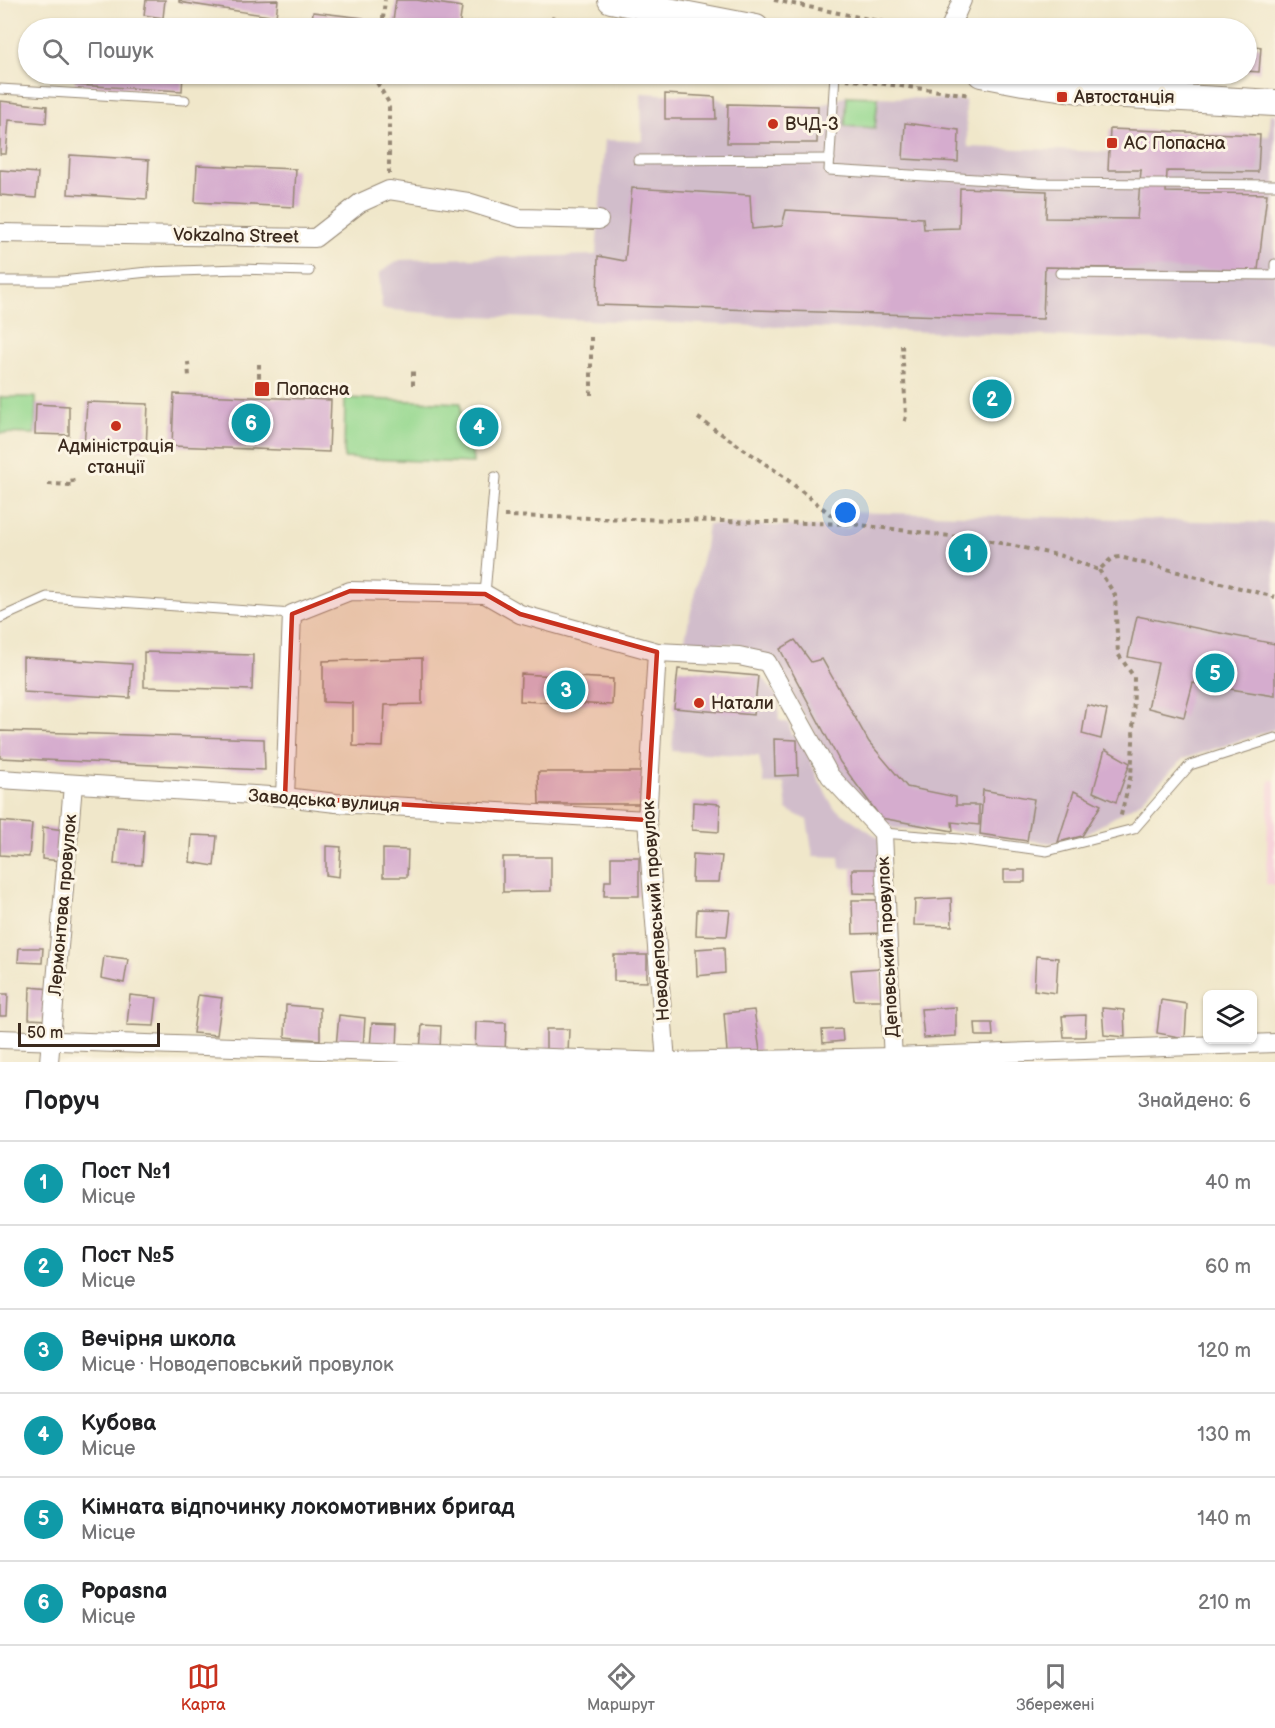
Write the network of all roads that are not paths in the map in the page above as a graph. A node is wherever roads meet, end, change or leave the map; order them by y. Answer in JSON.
{"nodes":[{"id":1,"x":611,"y":0,"type":"edge"},
{"id":2,"x":962,"y":0,"type":"edge"},
{"id":3,"x":645,"y":3,"type":"edge"},
{"id":4,"x":712,"y":18,"type":"edge"},
{"id":5,"x":954,"y":18,"type":"edge"},
{"id":6,"x":835,"y":84,"type":"edge"},
{"id":7,"x":1037,"y":84,"type":"edge"},
{"id":8,"x":0,"y":89,"type":"edge"},
{"id":9,"x":185,"y":100,"type":"dead end"},
{"id":10,"x":1275,"y":103,"type":"edge"},
{"id":11,"x":830,"y":159,"type":"junction"},
{"id":12,"x":638,"y":160,"type":"dead end"},
{"id":13,"x":1275,"y":185,"type":"edge"},
{"id":14,"x":599,"y":220,"type":"dead end"},
{"id":15,"x":0,"y":232,"type":"edge"},
{"id":16,"x":1275,"y":264,"type":"edge"},
{"id":17,"x":309,"y":271,"type":"dead end"},
{"id":18,"x":1060,"y":273,"type":"dead end"},
{"id":19,"x":0,"y":280,"type":"edge"},
{"id":20,"x":495,"y":477,"type":"dead end"},
{"id":21,"x":485,"y":594,"type":"junction"},
{"id":22,"x":292,"y":614,"type":"junction"},
{"id":23,"x":0,"y":618,"type":"edge"},
{"id":24,"x":657,"y":652,"type":"junction"},
{"id":25,"x":1275,"y":738,"type":"edge"},
{"id":26,"x":0,"y":779,"type":"edge"},
{"id":27,"x":73,"y":784,"type":"junction"},
{"id":28,"x":285,"y":797,"type":"junction"},
{"id":29,"x":647,"y":820,"type":"junction"},
{"id":30,"x":883,"y":833,"type":"junction"},
{"id":31,"x":0,"y":1039,"type":"edge"},
{"id":32,"x":51,"y":1042,"type":"junction"},
{"id":33,"x":1275,"y":1043,"type":"edge"},
{"id":34,"x":331,"y":1057,"type":"edge"},
{"id":35,"x":893,"y":1060,"type":"edge"},
{"id":36,"x":49,"y":1062,"type":"edge"},
{"id":37,"x":666,"y":1062,"type":"edge"}],
"edges":[{"from":1,"to":3,"type":"street"},
{"from":2,"to":5,"type":"street"},
{"from":3,"to":4,"type":"street"},
{"from":6,"to":11,"type":"lane"},
{"from":7,"to":10,"type":"street"},
{"from":8,"to":9,"type":"lane"},
{"from":11,"to":12,"type":"lane"},
{"from":11,"to":13,"type":"lane"},
{"from":14,"to":15,"type":"street","name":"Vokzalna Street"},
{"from":16,"to":18,"type":"lane"},
{"from":17,"to":19,"type":"lane"},
{"from":20,"to":21,"type":"lane"},
{"from":21,"to":22,"type":"street"},
{"from":21,"to":24,"type":"street"},
{"from":22,"to":23,"type":"lane"},
{"from":22,"to":28,"type":"street"},
{"from":24,"to":29,"type":"street","name":"Новодеповський провулок"},
{"from":24,"to":30,"type":"street"},
{"from":25,"to":30,"type":"lane"},
{"from":26,"to":27,"type":"street","name":"Заводська вулиця"},
{"from":27,"to":28,"type":"street","name":"Заводська вулиця"},
{"from":27,"to":32,"type":"street","name":"Лермонтова провулок"},
{"from":28,"to":29,"type":"street","name":"Заводська вулиця"},
{"from":29,"to":37,"type":"street","name":"Новодеповський провулок"},
{"from":30,"to":35,"type":"street","name":"Деповський провулок"},
{"from":31,"to":32,"type":"street"},
{"from":32,"to":34,"type":"street"},
{"from":32,"to":36,"type":"street","name":"Лермонтова провулок"},
{"from":33,"to":35,"type":"street"},
{"from":34,"to":37,"type":"street"},
{"from":35,"to":37,"type":"street"}]}
